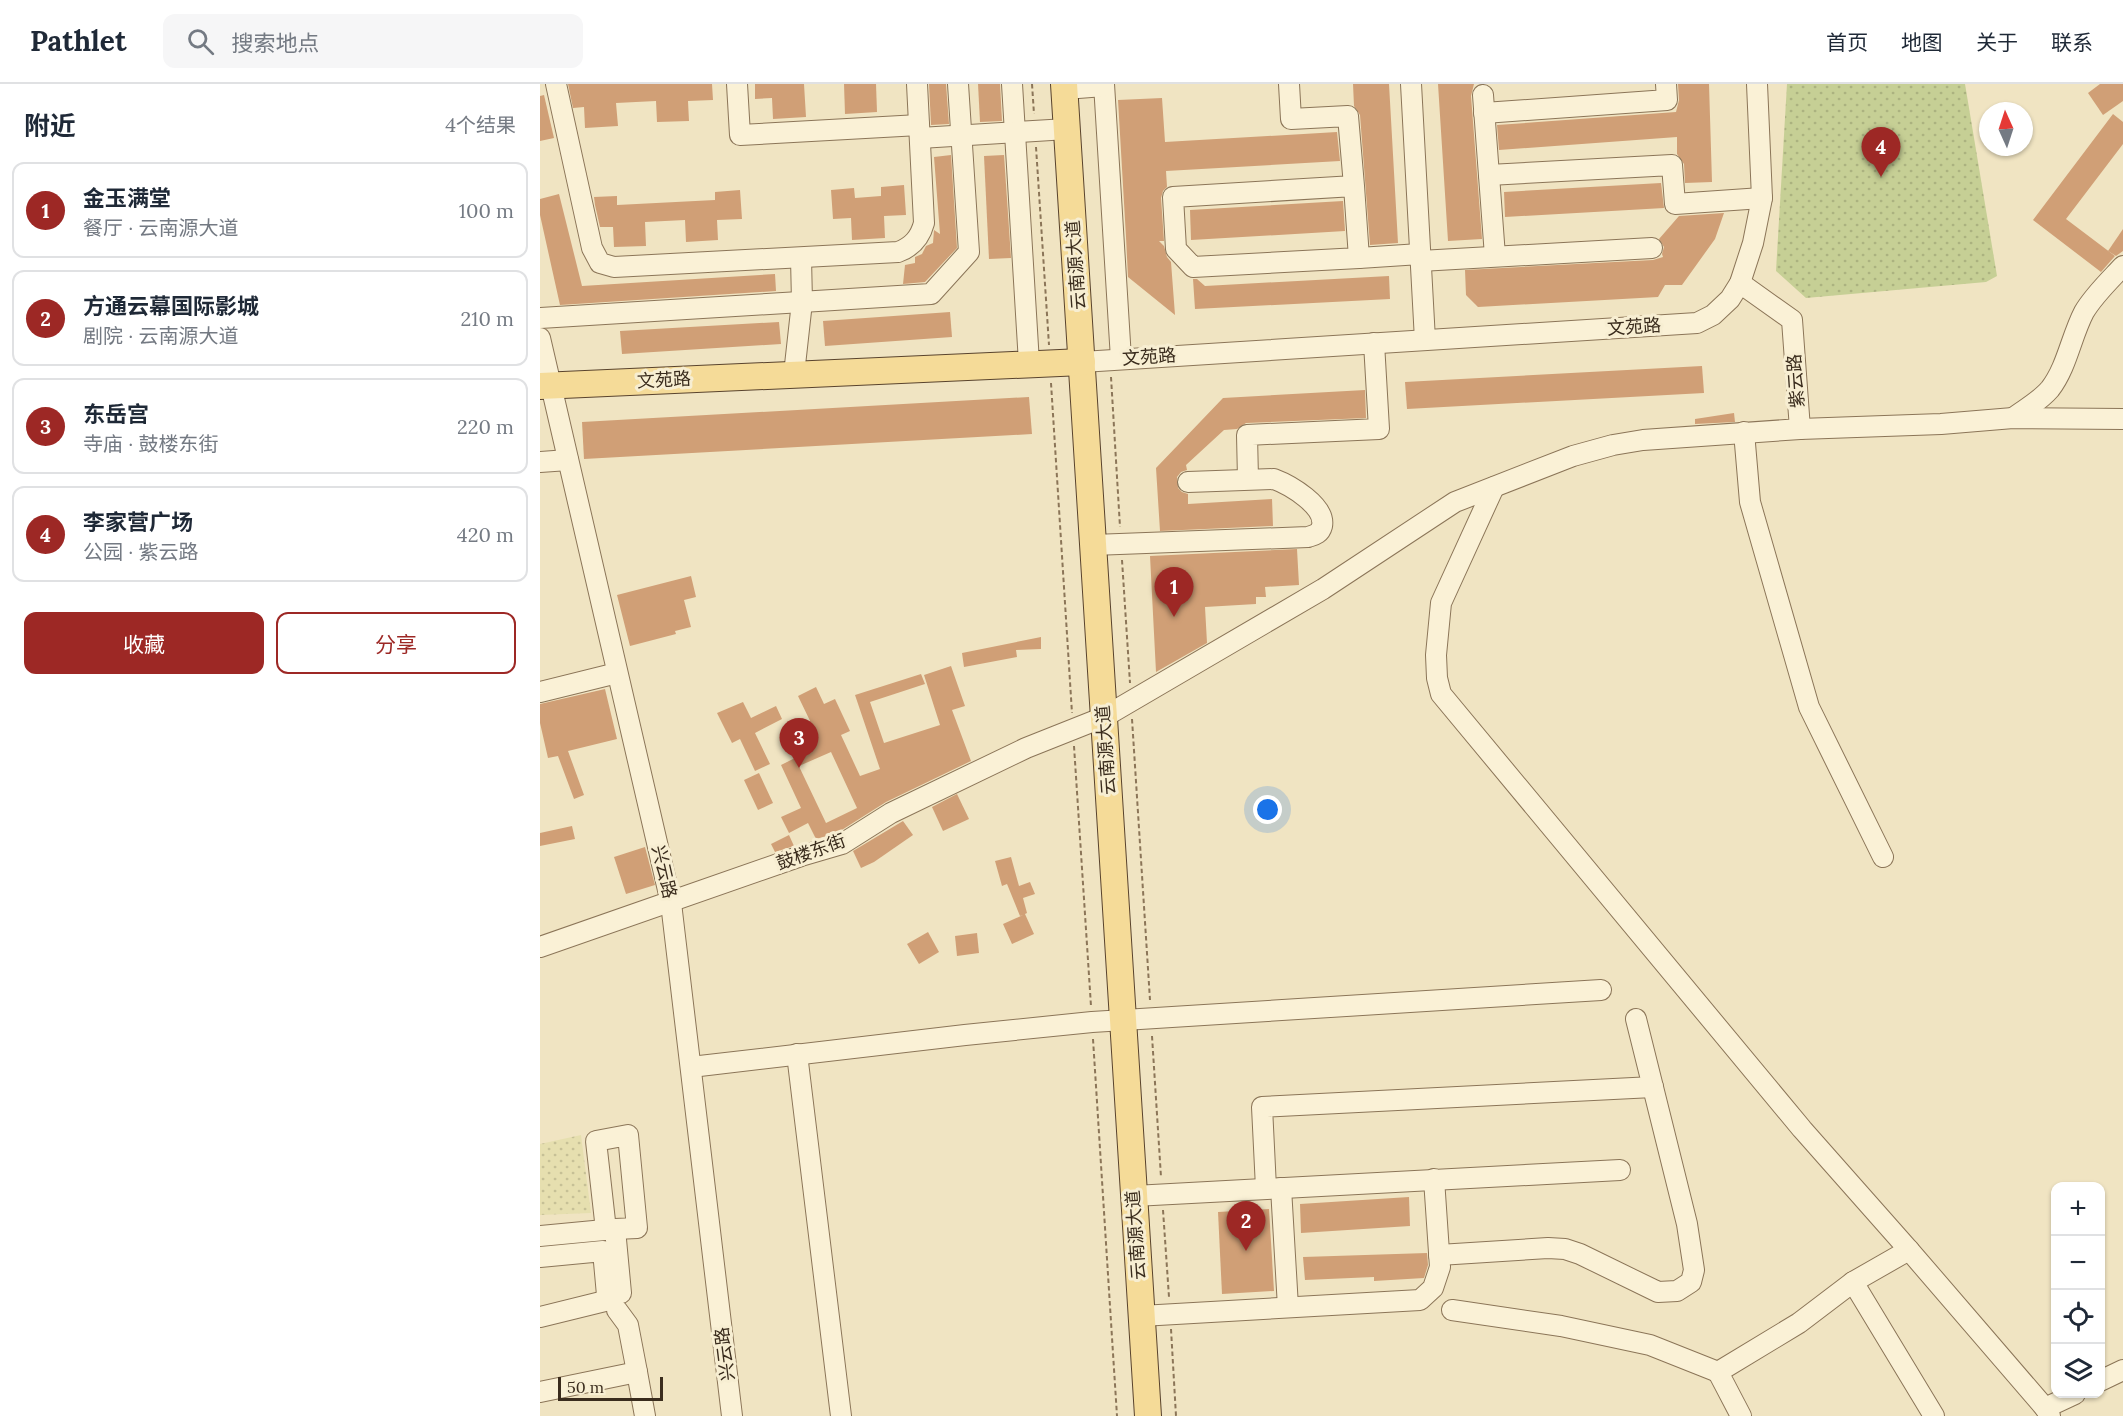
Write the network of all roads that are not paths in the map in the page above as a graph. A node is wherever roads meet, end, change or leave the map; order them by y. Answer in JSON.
{"nodes":[{"id":1,"x":556,"y":84,"type":"edge"},
{"id":2,"x":737,"y":84,"type":"edge"},
{"id":3,"x":917,"y":84,"type":"edge"},
{"id":4,"x":958,"y":84,"type":"edge"},
{"id":5,"x":1012,"y":84,"type":"edge"},
{"id":6,"x":1289,"y":84,"type":"edge"},
{"id":7,"x":1411,"y":84,"type":"edge"},
{"id":8,"x":1666,"y":84,"type":"edge"},
{"id":9,"x":1757,"y":84,"type":"edge"},
{"id":10,"x":1104,"y":85,"type":"edge"},
{"id":11,"x":1065,"y":86,"type":"edge"},
{"id":12,"x":1067,"y":129,"type":"junction"},
{"id":13,"x":919,"y":132,"type":"junction"},
{"id":14,"x":1015,"y":132,"type":"junction"},
{"id":15,"x":961,"y":136,"type":"junction"},
{"id":16,"x":1489,"y":175,"type":"junction"},
{"id":17,"x":1354,"y":186,"type":"junction"},
{"id":18,"x":1762,"y":198,"type":"junction"},
{"id":19,"x":1652,"y":248,"type":"dead end"},
{"id":20,"x":1495,"y":256,"type":"junction"},
{"id":21,"x":1420,"y":257,"type":"junction"},
{"id":22,"x":801,"y":258,"type":"junction"},
{"id":23,"x":1359,"y":258,"type":"junction"},
{"id":24,"x":2123,"y":266,"type":"edge"},
{"id":25,"x":1740,"y":283,"type":"junction"},
{"id":26,"x":802,"y":302,"type":"junction"},
{"id":27,"x":540,"y":318,"type":"edge"},
{"id":28,"x":540,"y":338,"type":"edge"},
{"id":29,"x":1425,"y":340,"type":"junction"},
{"id":30,"x":1374,"y":343,"type":"junction"},
{"id":31,"x":1115,"y":359,"type":"junction"},
{"id":32,"x":1082,"y":362,"type":"junction"},
{"id":33,"x":1040,"y":363,"type":"junction"},
{"id":34,"x":794,"y":374,"type":"junction"},
{"id":35,"x":545,"y":386,"type":"edge"},
{"id":36,"x":2013,"y":418,"type":"junction"},
{"id":37,"x":2123,"y":419,"type":"edge"},
{"id":38,"x":1800,"y":429,"type":"junction"},
{"id":39,"x":1744,"y":432,"type":"junction"},
{"id":40,"x":568,"y":460,"type":"junction"},
{"id":41,"x":540,"y":462,"type":"edge"},
{"id":42,"x":1248,"y":479,"type":"junction"},
{"id":43,"x":1188,"y":482,"type":"dead end"},
{"id":44,"x":1494,"y":487,"type":"junction"},
{"id":45,"x":1093,"y":545,"type":"junction"},
{"id":46,"x":617,"y":673,"type":"junction"},
{"id":47,"x":540,"y":692,"type":"edge"},
{"id":48,"x":1131,"y":701,"type":"joint"},
{"id":49,"x":1104,"y":717,"type":"junction"},
{"id":50,"x":1883,"y":857,"type":"dead end"},
{"id":51,"x":671,"y":903,"type":"junction"},
{"id":52,"x":540,"y":947,"type":"edge"},
{"id":53,"x":1601,"y":990,"type":"dead end"},
{"id":54,"x":1636,"y":1019,"type":"dead end"},
{"id":55,"x":1123,"y":1020,"type":"junction"},
{"id":56,"x":797,"y":1054,"type":"junction"},
{"id":57,"x":691,"y":1067,"type":"junction"},
{"id":58,"x":1653,"y":1087,"type":"junction"},
{"id":59,"x":1620,"y":1170,"type":"dead end"},
{"id":60,"x":1434,"y":1179,"type":"junction"},
{"id":61,"x":1273,"y":1188,"type":"junction"},
{"id":62,"x":1134,"y":1196,"type":"junction"},
{"id":63,"x":540,"y":1236,"type":"edge"},
{"id":64,"x":1909,"y":1250,"type":"junction"},
{"id":65,"x":1439,"y":1255,"type":"junction"},
{"id":66,"x":540,"y":1257,"type":"edge"},
{"id":67,"x":1853,"y":1282,"type":"junction"},
{"id":68,"x":612,"y":1300,"type":"junction"},
{"id":69,"x":1288,"y":1307,"type":"junction"},
{"id":70,"x":1452,"y":1310,"type":"dead end"},
{"id":71,"x":1142,"y":1316,"type":"junction"},
{"id":72,"x":540,"y":1317,"type":"edge"},
{"id":73,"x":2123,"y":1370,"type":"edge"},
{"id":74,"x":637,"y":1372,"type":"junction"},
{"id":75,"x":1718,"y":1372,"type":"junction"},
{"id":76,"x":2105,"y":1379,"type":"edge"},
{"id":77,"x":540,"y":1392,"type":"edge"},
{"id":78,"x":2069,"y":1398,"type":"edge"},
{"id":79,"x":2048,"y":1412,"type":"edge"},
{"id":80,"x":645,"y":1416,"type":"edge"},
{"id":81,"x":732,"y":1416,"type":"edge"},
{"id":82,"x":841,"y":1416,"type":"edge"},
{"id":83,"x":1148,"y":1416,"type":"edge"},
{"id":84,"x":1741,"y":1416,"type":"edge"},
{"id":85,"x":1934,"y":1416,"type":"edge"}],
"edges":[{"from":1,"to":22,"type":"street"},
{"from":2,"to":13,"type":"street"},
{"from":3,"to":13,"type":"street"},
{"from":4,"to":15,"type":"street"},
{"from":5,"to":14,"type":"street"},
{"from":6,"to":17,"type":"street"},
{"from":7,"to":21,"type":"street"},
{"from":8,"to":16,"type":"street"},
{"from":9,"to":18,"type":"street"},
{"from":10,"to":11,"type":"street"},
{"from":10,"to":31,"type":"street"},
{"from":11,"to":12,"type":"main road","name":"云南源大道"},
{"from":12,"to":14,"type":"street"},
{"from":12,"to":32,"type":"main road","name":"云南源大道"},
{"from":13,"to":15,"type":"street"},
{"from":13,"to":22,"type":"street"},
{"from":14,"to":15,"type":"street"},
{"from":14,"to":33,"type":"street"},
{"from":15,"to":26,"type":"street"},
{"from":16,"to":18,"type":"street"},
{"from":16,"to":20,"type":"street"},
{"from":17,"to":23,"type":"street"},
{"from":17,"to":23,"type":"street"},
{"from":18,"to":25,"type":"street"},
{"from":19,"to":20,"type":"street"},
{"from":20,"to":21,"type":"street"},
{"from":21,"to":23,"type":"street"},
{"from":21,"to":29,"type":"street"},
{"from":22,"to":26,"type":"street"},
{"from":24,"to":36,"type":"street"},
{"from":25,"to":29,"type":"street","name":"文苑路"},
{"from":25,"to":38,"type":"street","name":"紫云路"},
{"from":26,"to":27,"type":"street"},
{"from":26,"to":34,"type":"street"},
{"from":28,"to":35,"type":"street","name":"兴云路"},
{"from":29,"to":30,"type":"street","name":"文苑路"},
{"from":30,"to":31,"type":"street","name":"文苑路"},
{"from":30,"to":42,"type":"street"},
{"from":31,"to":32,"type":"street","name":"文苑路"},
{"from":32,"to":33,"type":"main road","name":"文苑路"},
{"from":32,"to":45,"type":"main road","name":"云南源大道"},
{"from":33,"to":34,"type":"main road","name":"文苑路"},
{"from":34,"to":35,"type":"main road","name":"文苑路"},
{"from":35,"to":40,"type":"street","name":"兴云路"},
{"from":36,"to":37,"type":"street"},
{"from":36,"to":38,"type":"street"},
{"from":38,"to":39,"type":"street","name":"紫云路"},
{"from":39,"to":44,"type":"street","name":"紫云路"},
{"from":39,"to":50,"type":"street"},
{"from":40,"to":41,"type":"street"},
{"from":40,"to":46,"type":"street","name":"兴云路"},
{"from":42,"to":43,"type":"street"},
{"from":42,"to":45,"type":"street"},
{"from":44,"to":48,"type":"street","name":"紫云路"},
{"from":44,"to":64,"type":"street"},
{"from":45,"to":49,"type":"main road","name":"云南源大道"},
{"from":46,"to":47,"type":"street"},
{"from":46,"to":51,"type":"street","name":"兴云路"},
{"from":48,"to":49,"type":"street","name":"鼓楼东街"},
{"from":49,"to":51,"type":"street","name":"鼓楼东街"},
{"from":49,"to":55,"type":"main road","name":"云南源大道"},
{"from":51,"to":52,"type":"street","name":"鼓楼东街"},
{"from":51,"to":57,"type":"street","name":"兴云路"},
{"from":53,"to":55,"type":"street"},
{"from":54,"to":58,"type":"street"},
{"from":55,"to":56,"type":"street"},
{"from":55,"to":62,"type":"main road","name":"云南源大道"},
{"from":56,"to":57,"type":"street"},
{"from":56,"to":82,"type":"street"},
{"from":57,"to":81,"type":"street","name":"兴云路"},
{"from":58,"to":61,"type":"street"},
{"from":58,"to":65,"type":"street"},
{"from":59,"to":60,"type":"street"},
{"from":60,"to":61,"type":"street"},
{"from":60,"to":65,"type":"street"},
{"from":61,"to":62,"type":"street"},
{"from":61,"to":69,"type":"street"},
{"from":62,"to":71,"type":"main road","name":"云南源大道"},
{"from":63,"to":68,"type":"street"},
{"from":64,"to":67,"type":"street"},
{"from":64,"to":79,"type":"street"},
{"from":65,"to":69,"type":"street"},
{"from":66,"to":68,"type":"street"},
{"from":67,"to":75,"type":"street"},
{"from":67,"to":85,"type":"street"},
{"from":68,"to":72,"type":"street"},
{"from":68,"to":74,"type":"street"},
{"from":69,"to":71,"type":"street"},
{"from":70,"to":75,"type":"street"},
{"from":71,"to":83,"type":"main road","name":"云南源大道"},
{"from":73,"to":76,"type":"street"},
{"from":74,"to":77,"type":"street"},
{"from":74,"to":80,"type":"street"},
{"from":75,"to":84,"type":"street"},
{"from":78,"to":79,"type":"street"}]}
